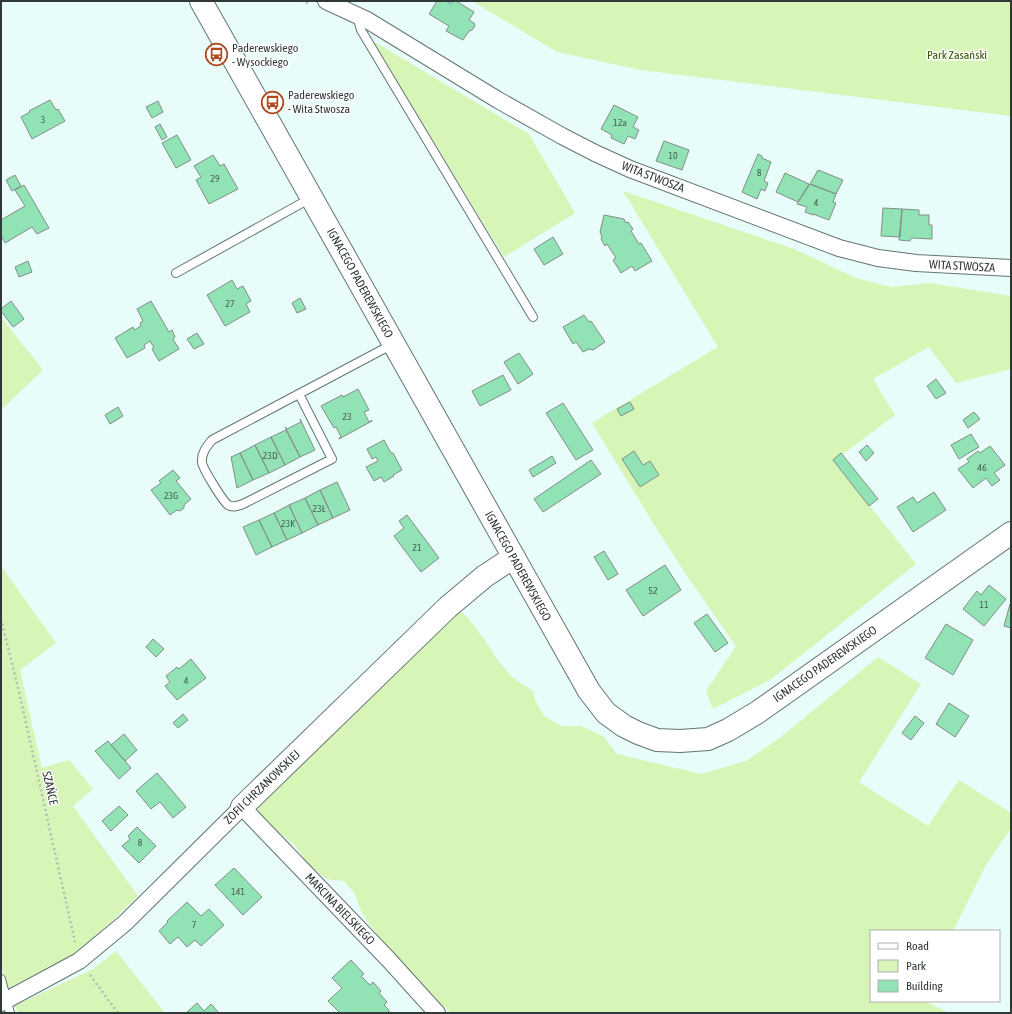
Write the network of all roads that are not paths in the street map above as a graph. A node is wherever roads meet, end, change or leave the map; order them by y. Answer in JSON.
{"nodes":[{"id":1,"x":201,"y":1,"type":"edge"},
{"id":2,"x":326,"y":1,"type":"edge"},
{"id":3,"x":357,"y":15,"type":"junction"},
{"id":4,"x":312,"y":197,"type":"junction"},
{"id":5,"x":1011,"y":268,"type":"edge"},
{"id":6,"x":176,"y":273,"type":"dead end"},
{"id":7,"x":533,"y":317,"type":"dead end"},
{"id":8,"x":394,"y":343,"type":"junction"},
{"id":9,"x":299,"y":394,"type":"junction"},
{"id":10,"x":1011,"y":534,"type":"edge"},
{"id":11,"x":514,"y":557,"type":"junction"},
{"id":12,"x":242,"y":807,"type":"junction"},
{"id":13,"x":1,"y":979,"type":"edge"},
{"id":14,"x":6,"y":1006,"type":"edge"},
{"id":15,"x":437,"y":1013,"type":"edge"}],
"edges":[{"from":1,"to":4,"type":"street","name":"IGNACEGO PADEREWSKIEGO"},
{"from":2,"to":3,"type":"street","name":"WITA STWOSZA"},
{"from":3,"to":5,"type":"street","name":"WITA STWOSZA"},
{"from":3,"to":7,"type":"lane"},
{"from":4,"to":6,"type":"lane"},
{"from":4,"to":8,"type":"street","name":"IGNACEGO PADEREWSKIEGO"},
{"from":8,"to":9,"type":"lane"},
{"from":8,"to":11,"type":"street","name":"IGNACEGO PADEREWSKIEGO"},
{"from":9,"to":9,"type":"lane"},
{"from":10,"to":11,"type":"street","name":"IGNACEGO PADEREWSKIEGO"},
{"from":11,"to":12,"type":"street","name":"ZOFII CHRZANOWSKIEJ"},
{"from":12,"to":14,"type":"street","name":"ZOFII CHRZANOWSKIEJ"},
{"from":12,"to":15,"type":"street","name":"MARCINA BIELSKIEGO"},
{"from":13,"to":14,"type":"lane"}]}
